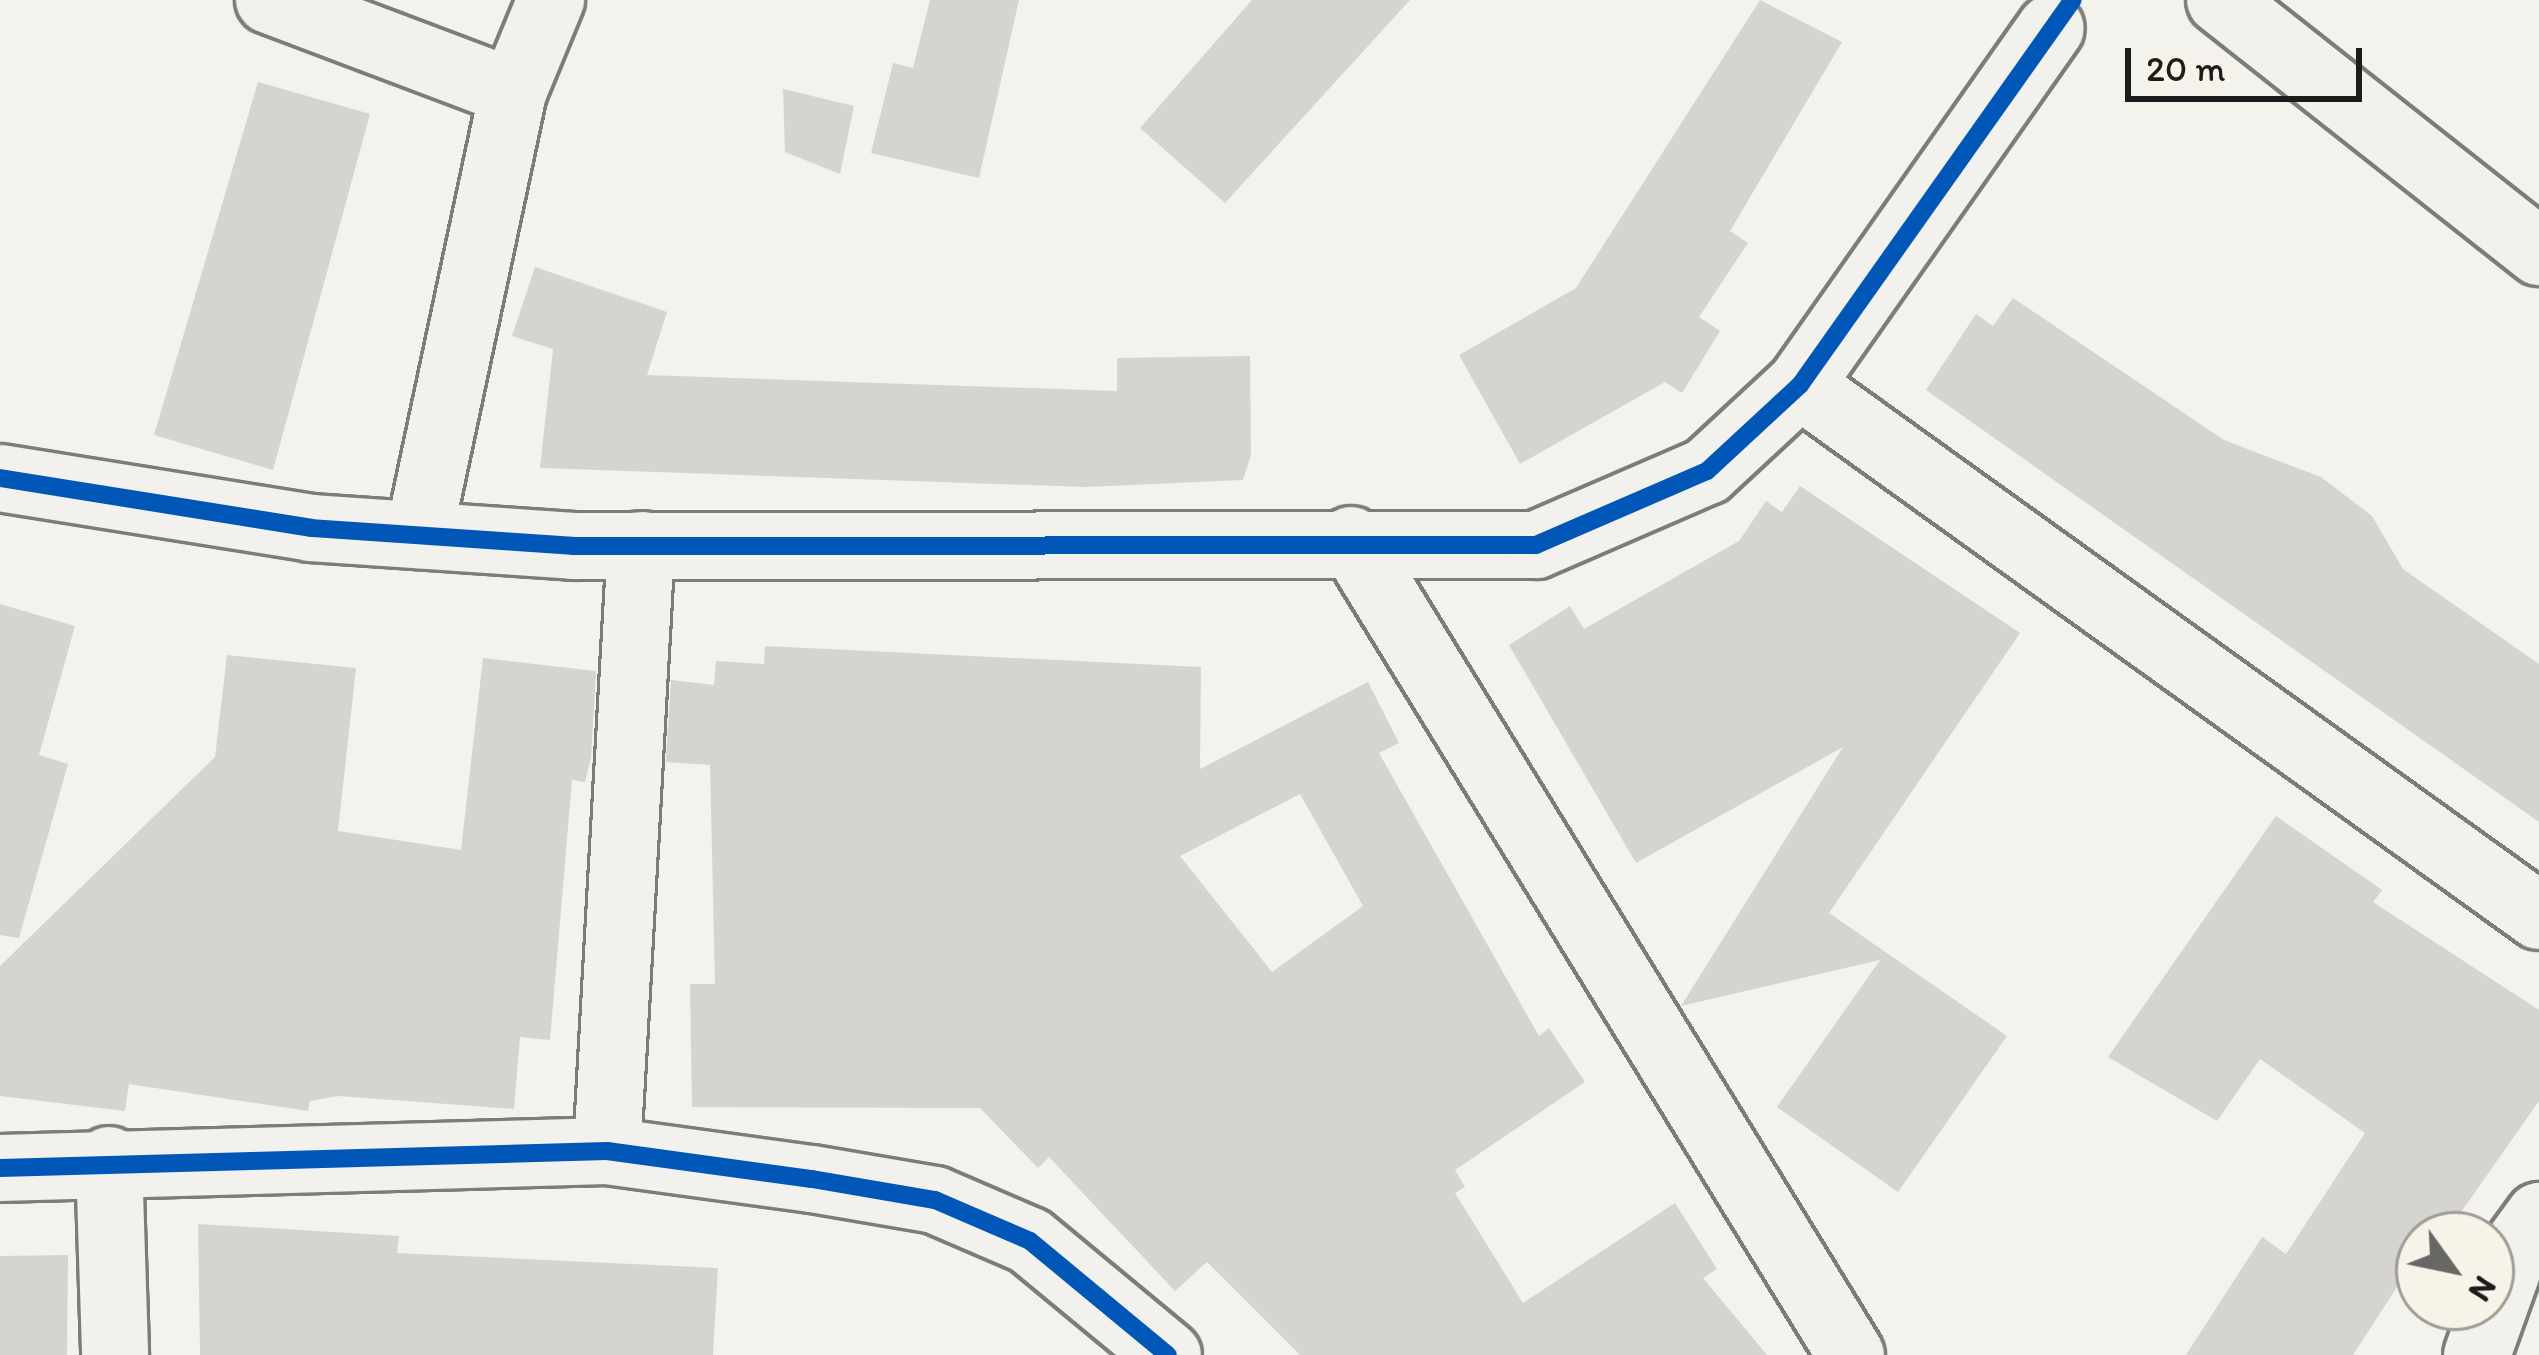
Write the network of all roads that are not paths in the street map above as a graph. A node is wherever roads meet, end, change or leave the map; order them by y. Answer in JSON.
{"nodes":[{"id":1,"x":269,"y":0,"type":"edge"},
{"id":2,"x":551,"y":0,"type":"edge"},
{"id":3,"x":2220,"y":0,"type":"edge"},
{"id":4,"x":2051,"y":28,"type":"dead end"},
{"id":5,"x":513,"y":92,"type":"junction"},
{"id":6,"x":2539,"y":252,"type":"edge"},
{"id":7,"x":1800,"y":385,"type":"junction"},
{"id":8,"x":0,"y":478,"type":"edge"},
{"id":9,"x":419,"y":535,"type":"junction"},
{"id":10,"x":1352,"y":540,"type":"junction"},
{"id":11,"x":641,"y":545,"type":"junction"},
{"id":12,"x":2539,"y":916,"type":"edge"},
{"id":13,"x":607,"y":1151,"type":"junction"},
{"id":14,"x":110,"y":1160,"type":"junction"},
{"id":15,"x":0,"y":1168,"type":"edge"},
{"id":16,"x":2539,"y":1216,"type":"edge"},
{"id":17,"x":115,"y":1355,"type":"edge"},
{"id":18,"x":1168,"y":1355,"type":"edge"},
{"id":19,"x":1851,"y":1355,"type":"edge"},
{"id":20,"x":2477,"y":1355,"type":"edge"}],
"edges":[{"from":1,"to":5,"type":"main road"},
{"from":2,"to":5,"type":"main road"},
{"from":3,"to":6,"type":"main road"},
{"from":4,"to":7,"type":"main road"},
{"from":5,"to":9,"type":"main road"},
{"from":7,"to":10,"type":"main road"},
{"from":7,"to":12,"type":"main road"},
{"from":8,"to":9,"type":"main road"},
{"from":9,"to":11,"type":"main road"},
{"from":10,"to":11,"type":"main road"},
{"from":10,"to":19,"type":"main road"},
{"from":11,"to":13,"type":"main road"},
{"from":13,"to":14,"type":"main road"},
{"from":13,"to":18,"type":"main road"},
{"from":14,"to":15,"type":"main road"},
{"from":14,"to":17,"type":"main road"},
{"from":16,"to":20,"type":"main road"}]}
